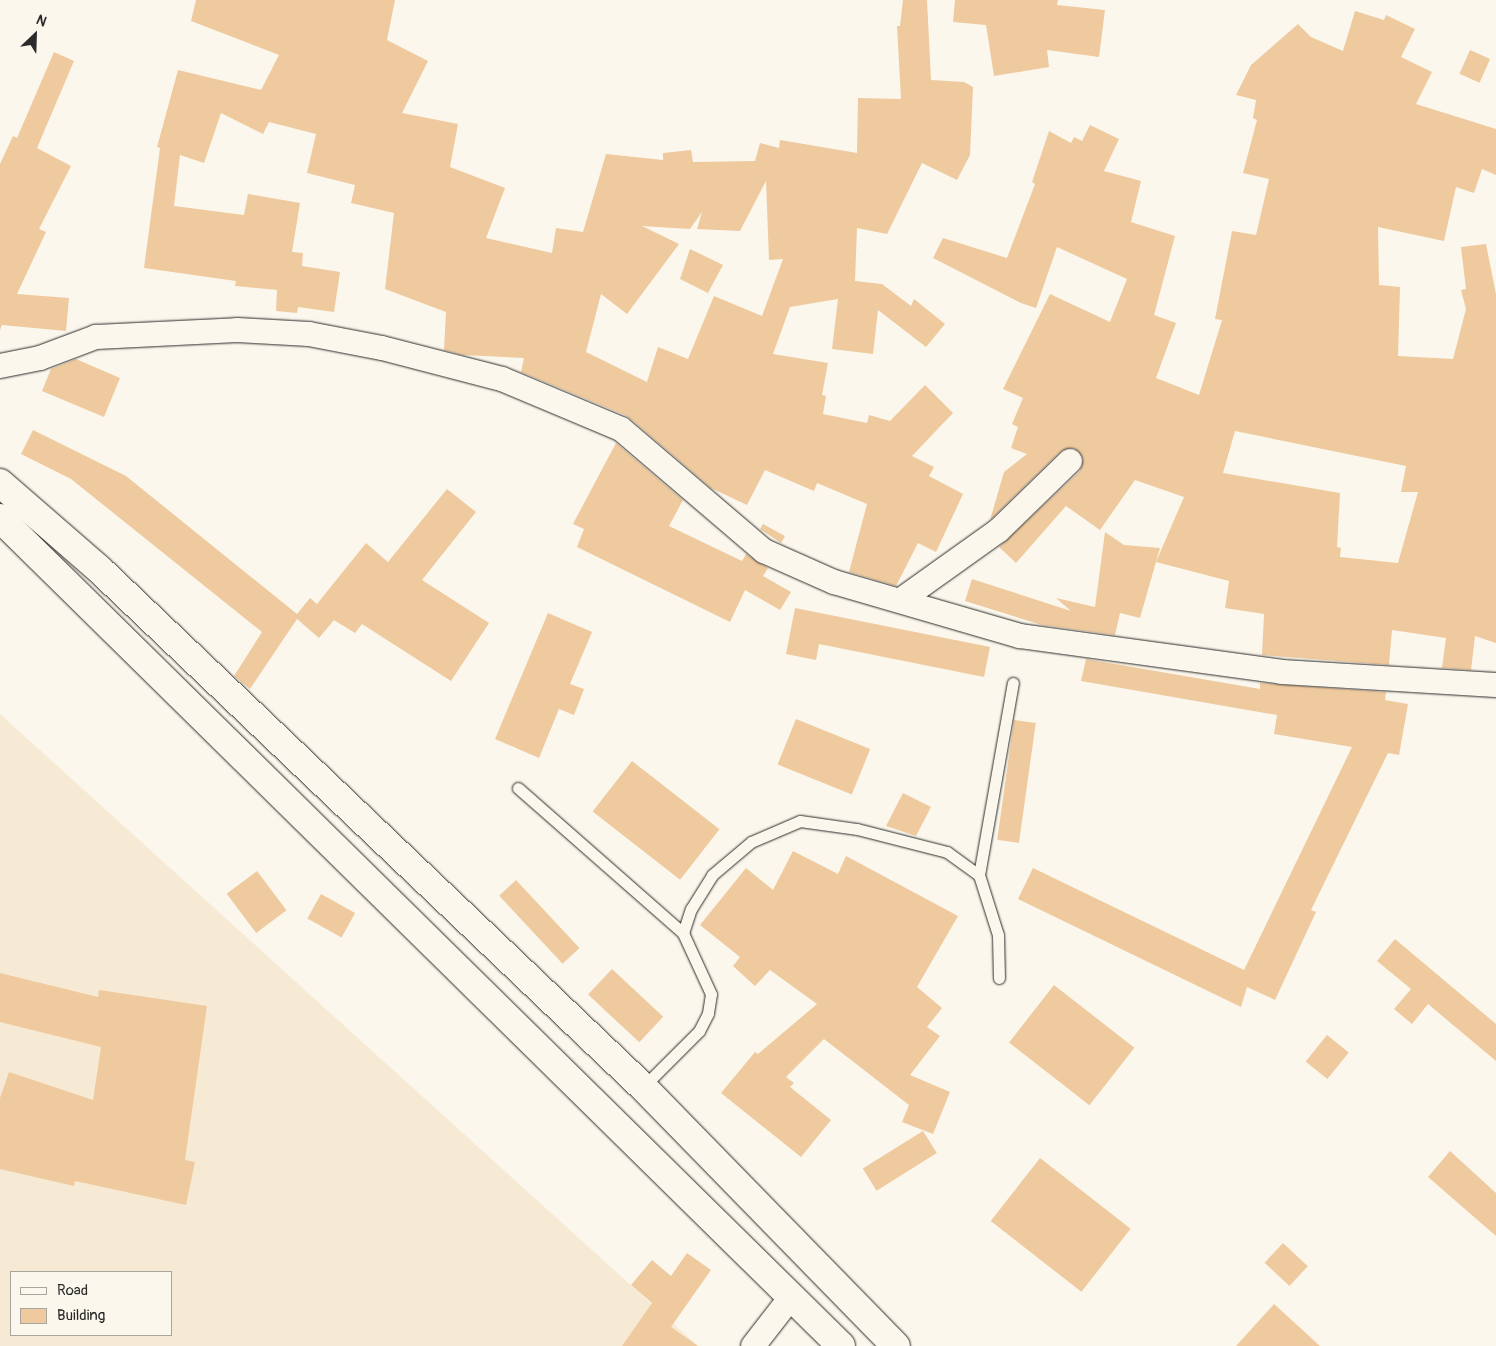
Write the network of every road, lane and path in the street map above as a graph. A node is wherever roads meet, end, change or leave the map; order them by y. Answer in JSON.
{"nodes":[{"id":1,"x":0,"y":366,"type":"edge"},
{"id":2,"x":1070,"y":461,"type":"dead end"},
{"id":3,"x":0,"y":483,"type":"edge"},
{"id":4,"x":0,"y":518,"type":"edge"},
{"id":5,"x":901,"y":600,"type":"junction"},
{"id":6,"x":1013,"y":683,"type":"dead end"},
{"id":7,"x":1496,"y":685,"type":"edge"},
{"id":8,"x":518,"y":788,"type":"dead end"},
{"id":9,"x":979,"y":875,"type":"junction"},
{"id":10,"x":683,"y":933,"type":"junction"},
{"id":11,"x":999,"y":978,"type":"dead end"},
{"id":12,"x":643,"y":1087,"type":"junction"},
{"id":13,"x":791,"y":1297,"type":"junction"},
{"id":14,"x":753,"y":1346,"type":"edge"},
{"id":15,"x":841,"y":1346,"type":"edge"},
{"id":16,"x":896,"y":1346,"type":"edge"}],
"edges":[{"from":1,"to":5,"type":"street"},
{"from":2,"to":5,"type":"street"},
{"from":3,"to":12,"type":"highway"},
{"from":4,"to":13,"type":"highway"},
{"from":5,"to":7,"type":"street"},
{"from":6,"to":9,"type":"lane"},
{"from":8,"to":10,"type":"lane"},
{"from":9,"to":10,"type":"lane"},
{"from":9,"to":11,"type":"lane"},
{"from":10,"to":12,"type":"lane"},
{"from":12,"to":16,"type":"highway"},
{"from":13,"to":14,"type":"street"},
{"from":13,"to":15,"type":"highway"}]}
